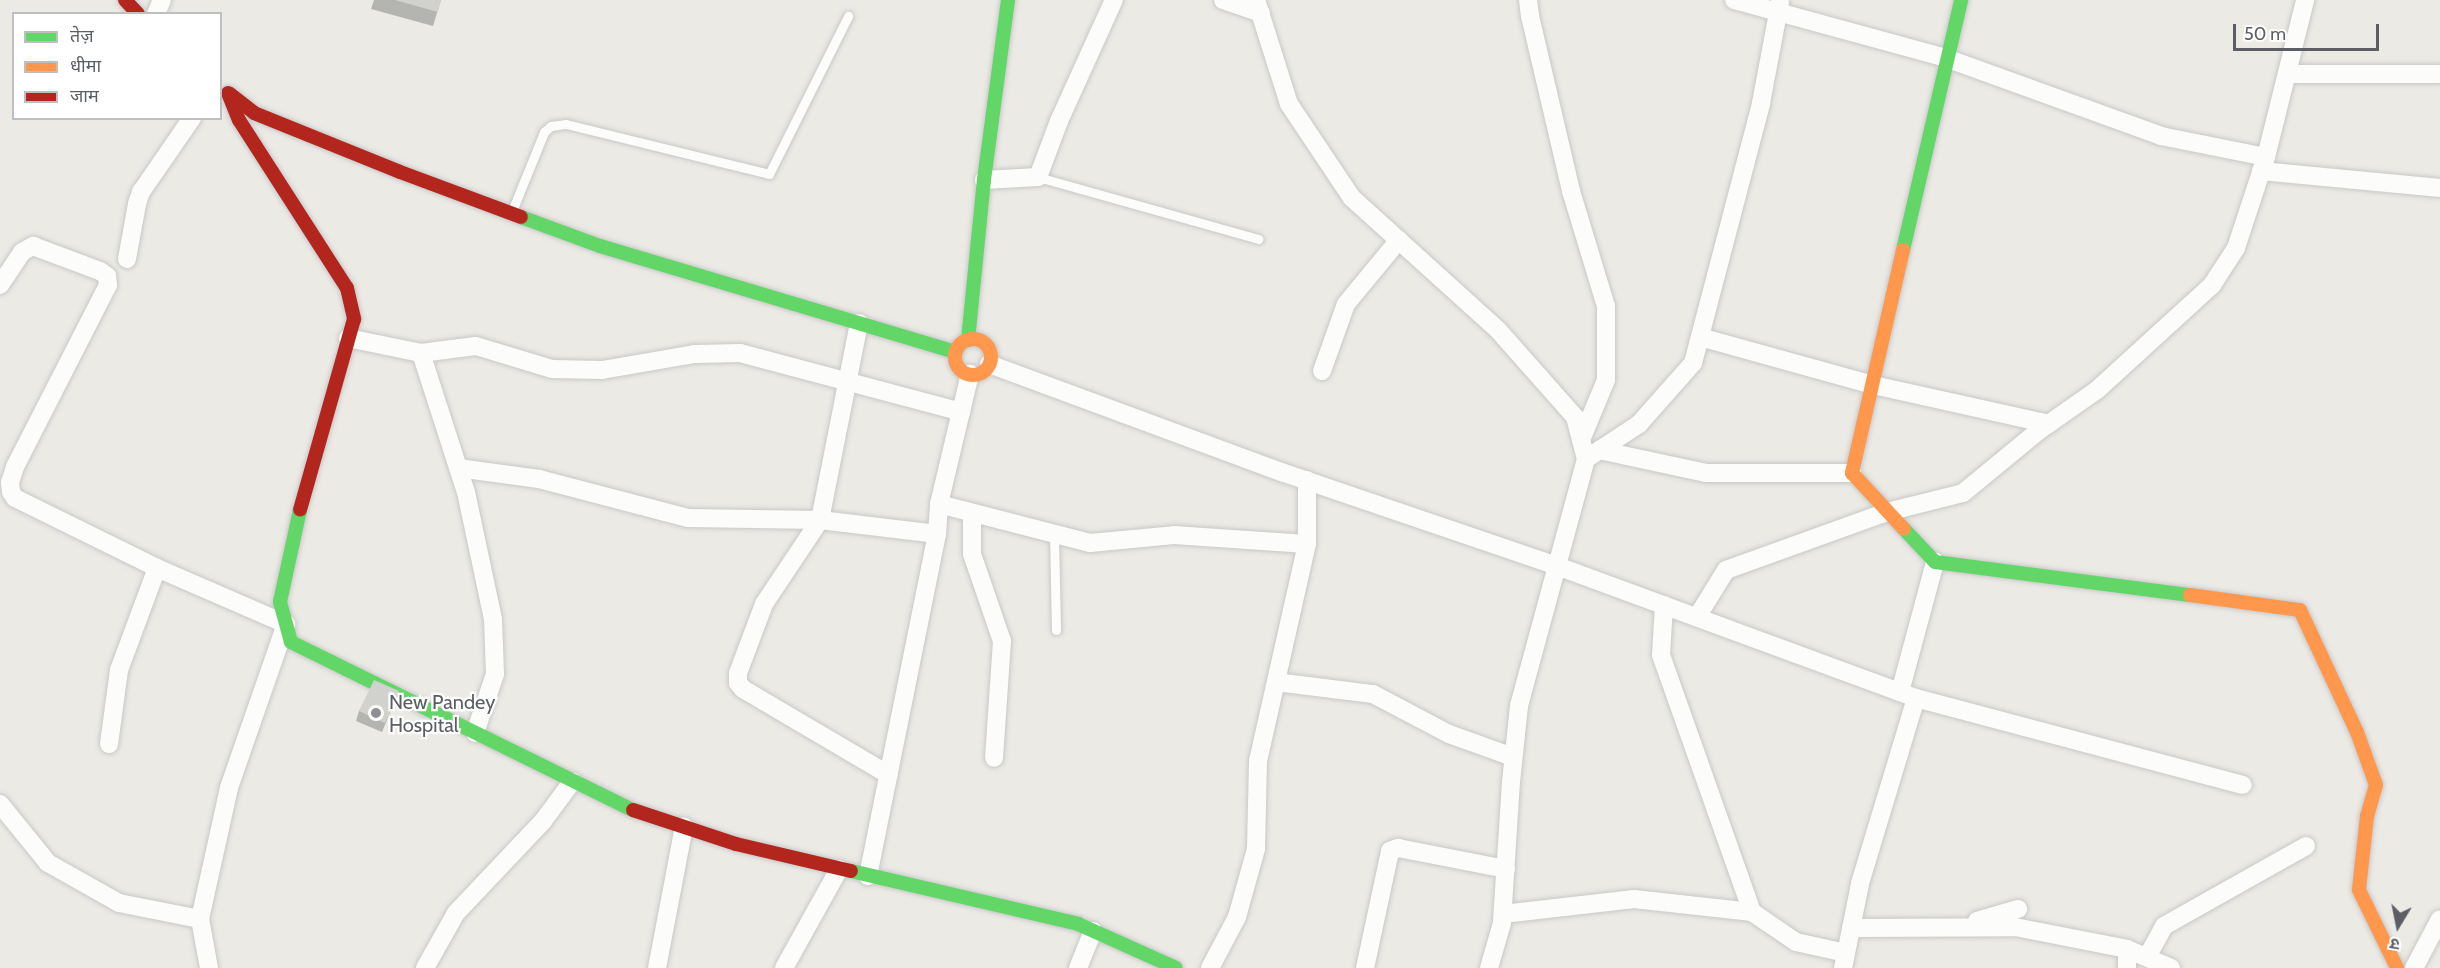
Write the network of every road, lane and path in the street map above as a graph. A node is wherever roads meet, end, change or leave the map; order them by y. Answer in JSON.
{"nodes":[{"id":1,"x":125,"y":0,"type":"edge"},
{"id":2,"x":1008,"y":0,"type":"edge"},
{"id":3,"x":1114,"y":0,"type":"edge"},
{"id":4,"x":1223,"y":0,"type":"edge"},
{"id":5,"x":1528,"y":0,"type":"edge"},
{"id":6,"x":1734,"y":0,"type":"edge"},
{"id":7,"x":1960,"y":0,"type":"edge"},
{"id":8,"x":2306,"y":0,"type":"edge"},
{"id":9,"x":1258,"y":6,"type":"edge"},
{"id":10,"x":1780,"y":6,"type":"edge"},
{"id":11,"x":136,"y":12,"type":"edge"},
{"id":12,"x":848,"y":16,"type":"dead end"},
{"id":13,"x":1946,"y":58,"type":"junction"},
{"id":14,"x":2287,"y":74,"type":"junction"},
{"id":15,"x":2440,"y":74,"type":"edge"},
{"id":16,"x":224,"y":90,"type":"edge"},
{"id":17,"x":191,"y":120,"type":"edge"},
{"id":18,"x":2263,"y":164,"type":"junction"},
{"id":19,"x":1038,"y":177,"type":"junction"},
{"id":20,"x":984,"y":180,"type":"junction"},
{"id":21,"x":2440,"y":188,"type":"edge"},
{"id":22,"x":511,"y":213,"type":"junction"},
{"id":23,"x":1258,"y":238,"type":"dead end"},
{"id":24,"x":1399,"y":240,"type":"junction"},
{"id":25,"x":127,"y":259,"type":"dead end"},
{"id":26,"x":0,"y":285,"type":"edge"},
{"id":27,"x":859,"y":323,"type":"junction"},
{"id":28,"x":1700,"y":337,"type":"junction"},
{"id":29,"x":348,"y":338,"type":"junction"},
{"id":30,"x":968,"y":340,"type":"junction"},
{"id":31,"x":421,"y":352,"type":"junction"},
{"id":32,"x":956,"y":352,"type":"junction"},
{"id":33,"x":989,"y":364,"type":"junction"},
{"id":34,"x":1322,"y":371,"type":"dead end"},
{"id":35,"x":970,"y":374,"type":"junction"},
{"id":36,"x":846,"y":382,"type":"junction"},
{"id":37,"x":1872,"y":385,"type":"junction"},
{"id":38,"x":961,"y":411,"type":"junction"},
{"id":39,"x":2049,"y":424,"type":"junction"},
{"id":40,"x":1581,"y":440,"type":"junction"},
{"id":41,"x":1592,"y":455,"type":"junction"},
{"id":42,"x":458,"y":468,"type":"junction"},
{"id":43,"x":1852,"y":473,"type":"junction"},
{"id":44,"x":1307,"y":480,"type":"junction"},
{"id":45,"x":939,"y":504,"type":"junction"},
{"id":46,"x":1887,"y":512,"type":"junction"},
{"id":47,"x":972,"y":513,"type":"junction"},
{"id":48,"x":820,"y":520,"type":"junction"},
{"id":49,"x":937,"y":534,"type":"junction"},
{"id":50,"x":1054,"y":534,"type":"junction"},
{"id":51,"x":1307,"y":544,"type":"junction"},
{"id":52,"x":1935,"y":562,"type":"junction"},
{"id":53,"x":1557,"y":566,"type":"junction"},
{"id":54,"x":157,"y":568,"type":"junction"},
{"id":55,"x":1664,"y":605,"type":"junction"},
{"id":56,"x":1697,"y":617,"type":"junction"},
{"id":57,"x":286,"y":624,"type":"junction"},
{"id":58,"x":1056,"y":630,"type":"dead end"},
{"id":59,"x":1276,"y":682,"type":"junction"},
{"id":60,"x":1908,"y":695,"type":"junction"},
{"id":61,"x":475,"y":733,"type":"junction"},
{"id":62,"x":109,"y":744,"type":"dead end"},
{"id":63,"x":1513,"y":757,"type":"junction"},
{"id":64,"x":994,"y":758,"type":"dead end"},
{"id":65,"x":889,"y":775,"type":"junction"},
{"id":66,"x":572,"y":782,"type":"junction"},
{"id":67,"x":2243,"y":785,"type":"dead end"},
{"id":68,"x":0,"y":804,"type":"edge"},
{"id":69,"x":684,"y":827,"type":"junction"},
{"id":70,"x":2306,"y":846,"type":"dead end"},
{"id":71,"x":839,"y":868,"type":"junction"},
{"id":72,"x":1506,"y":869,"type":"junction"},
{"id":73,"x":868,"y":876,"type":"junction"},
{"id":74,"x":2019,"y":909,"type":"dead end"},
{"id":75,"x":1752,"y":912,"type":"junction"},
{"id":76,"x":1503,"y":914,"type":"junction"},
{"id":77,"x":200,"y":919,"type":"junction"},
{"id":78,"x":2440,"y":919,"type":"edge"},
{"id":79,"x":1955,"y":927,"type":"junction"},
{"id":80,"x":1851,"y":928,"type":"junction"},
{"id":81,"x":1093,"y":931,"type":"junction"},
{"id":82,"x":2127,"y":948,"type":"junction"},
{"id":83,"x":2147,"y":957,"type":"junction"},
{"id":84,"x":1844,"y":961,"type":"edge"},
{"id":85,"x":209,"y":968,"type":"edge"},
{"id":86,"x":425,"y":968,"type":"edge"},
{"id":87,"x":657,"y":968,"type":"edge"},
{"id":88,"x":784,"y":968,"type":"edge"},
{"id":89,"x":1078,"y":968,"type":"edge"},
{"id":90,"x":1176,"y":968,"type":"edge"},
{"id":91,"x":1210,"y":968,"type":"edge"},
{"id":92,"x":1365,"y":968,"type":"edge"},
{"id":93,"x":1489,"y":968,"type":"edge"},
{"id":94,"x":2127,"y":968,"type":"edge"},
{"id":95,"x":2171,"y":968,"type":"edge"},
{"id":96,"x":2397,"y":968,"type":"edge"},
{"id":97,"x":2414,"y":968,"type":"edge"}],
"edges":[{"from":1,"to":11,"type":"street"},
{"from":2,"to":20,"type":"street"},
{"from":3,"to":19,"type":"street"},
{"from":4,"to":9,"type":"street"},
{"from":5,"to":40,"type":"street"},
{"from":6,"to":10,"type":"street"},
{"from":7,"to":13,"type":"street"},
{"from":8,"to":14,"type":"street"},
{"from":9,"to":24,"type":"street"},
{"from":10,"to":13,"type":"street"},
{"from":10,"to":28,"type":"street"},
{"from":12,"to":22,"type":"lane"},
{"from":13,"to":18,"type":"street"},
{"from":13,"to":37,"type":"street"},
{"from":14,"to":15,"type":"street"},
{"from":14,"to":18,"type":"street"},
{"from":16,"to":22,"type":"street"},
{"from":16,"to":29,"type":"street"},
{"from":17,"to":25,"type":"street"},
{"from":18,"to":21,"type":"street"},
{"from":18,"to":39,"type":"street"},
{"from":19,"to":20,"type":"street"},
{"from":19,"to":23,"type":"lane"},
{"from":20,"to":30,"type":"street"},
{"from":22,"to":27,"type":"street"},
{"from":24,"to":34,"type":"street"},
{"from":24,"to":40,"type":"street"},
{"from":26,"to":54,"type":"street"},
{"from":27,"to":32,"type":"street"},
{"from":27,"to":36,"type":"street"},
{"from":28,"to":37,"type":"street"},
{"from":28,"to":41,"type":"street"},
{"from":29,"to":31,"type":"street"},
{"from":29,"to":57,"type":"street"},
{"from":30,"to":32,"type":"street"},
{"from":30,"to":33,"type":"street"},
{"from":31,"to":36,"type":"street"},
{"from":31,"to":42,"type":"street"},
{"from":32,"to":35,"type":"street"},
{"from":33,"to":35,"type":"street"},
{"from":33,"to":44,"type":"street"},
{"from":35,"to":38,"type":"street"},
{"from":36,"to":38,"type":"street"},
{"from":36,"to":48,"type":"street"},
{"from":37,"to":39,"type":"street"},
{"from":37,"to":43,"type":"street"},
{"from":38,"to":45,"type":"street"},
{"from":39,"to":46,"type":"street"},
{"from":40,"to":41,"type":"street"},
{"from":41,"to":43,"type":"street"},
{"from":41,"to":53,"type":"street"},
{"from":42,"to":48,"type":"street"},
{"from":42,"to":61,"type":"street"},
{"from":43,"to":46,"type":"street"},
{"from":44,"to":51,"type":"street"},
{"from":44,"to":53,"type":"street"},
{"from":45,"to":47,"type":"street"},
{"from":45,"to":49,"type":"street"},
{"from":46,"to":52,"type":"street"},
{"from":46,"to":56,"type":"street"},
{"from":47,"to":50,"type":"street"},
{"from":47,"to":64,"type":"street"},
{"from":48,"to":49,"type":"street"},
{"from":48,"to":65,"type":"street"},
{"from":49,"to":65,"type":"street"},
{"from":50,"to":51,"type":"street"},
{"from":50,"to":58,"type":"lane"},
{"from":51,"to":59,"type":"street"},
{"from":52,"to":60,"type":"street"},
{"from":52,"to":96,"type":"street"},
{"from":53,"to":55,"type":"street"},
{"from":53,"to":63,"type":"street"},
{"from":54,"to":57,"type":"street"},
{"from":54,"to":62,"type":"street"},
{"from":55,"to":56,"type":"street"},
{"from":55,"to":75,"type":"street"},
{"from":56,"to":60,"type":"street"},
{"from":57,"to":61,"type":"street"},
{"from":57,"to":77,"type":"street"},
{"from":59,"to":63,"type":"street"},
{"from":59,"to":91,"type":"street"},
{"from":60,"to":67,"type":"street"},
{"from":60,"to":80,"type":"street"},
{"from":61,"to":66,"type":"street"},
{"from":63,"to":72,"type":"street"},
{"from":65,"to":73,"type":"street"},
{"from":66,"to":69,"type":"street"},
{"from":66,"to":86,"type":"street"},
{"from":68,"to":77,"type":"street"},
{"from":69,"to":71,"type":"street"},
{"from":69,"to":87,"type":"street"},
{"from":70,"to":83,"type":"street"},
{"from":71,"to":73,"type":"street"},
{"from":71,"to":88,"type":"street"},
{"from":72,"to":76,"type":"street"},
{"from":72,"to":92,"type":"street"},
{"from":73,"to":81,"type":"street"},
{"from":74,"to":79,"type":"street"},
{"from":75,"to":76,"type":"street"},
{"from":75,"to":84,"type":"street"},
{"from":76,"to":93,"type":"street"},
{"from":77,"to":85,"type":"street"},
{"from":78,"to":97,"type":"street"},
{"from":79,"to":80,"type":"street"},
{"from":79,"to":82,"type":"street"},
{"from":80,"to":84,"type":"street"},
{"from":81,"to":89,"type":"street"},
{"from":81,"to":90,"type":"street"},
{"from":82,"to":83,"type":"street"},
{"from":82,"to":94,"type":"street"},
{"from":83,"to":95,"type":"street"}]}
